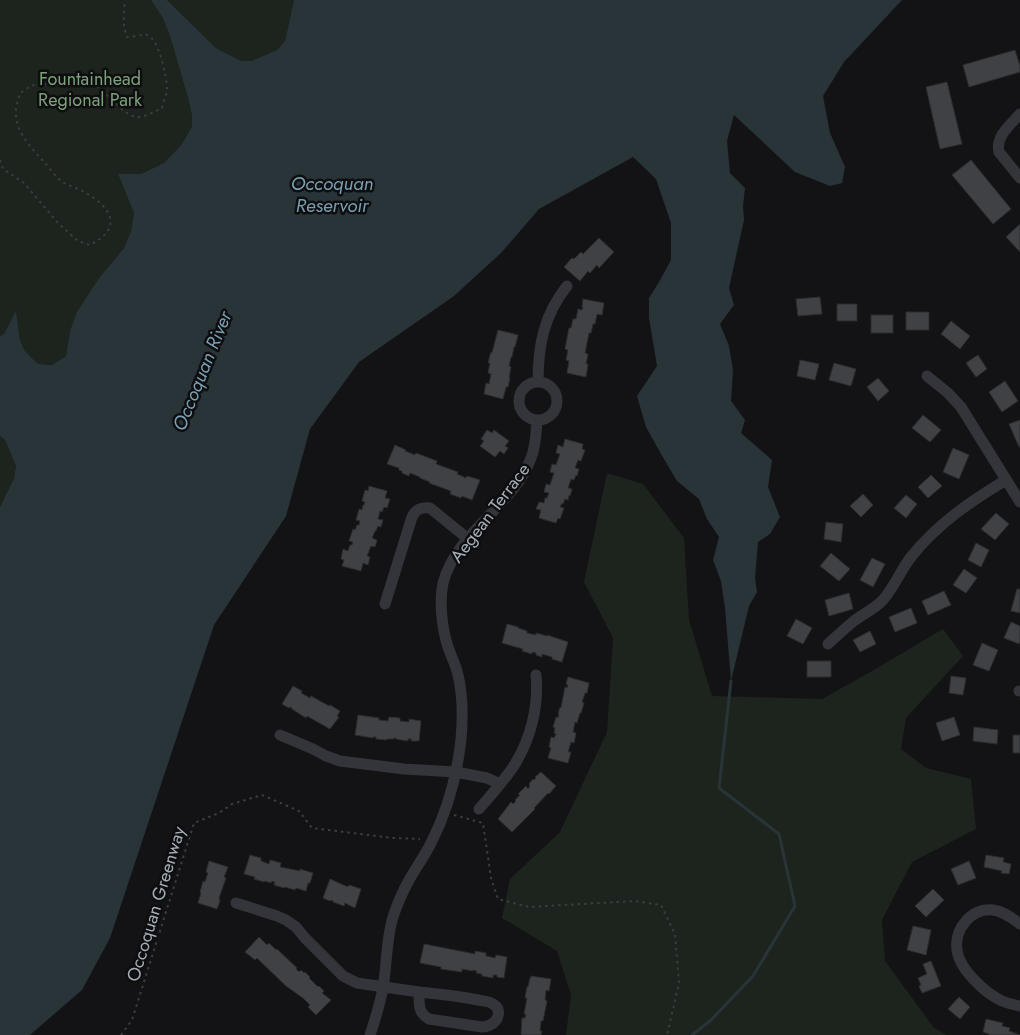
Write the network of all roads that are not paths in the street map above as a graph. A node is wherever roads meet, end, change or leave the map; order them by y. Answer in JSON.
{"nodes":[{"id":1,"x":1020,"y":114,"type":"edge"},
{"id":2,"x":1020,"y":178,"type":"edge"},
{"id":3,"x":567,"y":286,"type":"dead end"},
{"id":4,"x":927,"y":376,"type":"dead end"},
{"id":5,"x":538,"y":382,"type":"junction"},
{"id":6,"x":537,"y":421,"type":"junction"},
{"id":7,"x":1006,"y":480,"type":"junction"},
{"id":8,"x":1020,"y":502,"type":"edge"},
{"id":9,"x":467,"y":538,"type":"junction"},
{"id":10,"x":385,"y":604,"type":"dead end"},
{"id":11,"x":828,"y":644,"type":"dead end"},
{"id":12,"x":536,"y":675,"type":"dead end"},
{"id":13,"x":280,"y":736,"type":"dead end"},
{"id":14,"x":456,"y":772,"type":"junction"},
{"id":15,"x":500,"y":784,"type":"junction"},
{"id":16,"x":479,"y":809,"type":"dead end"},
{"id":17,"x":236,"y":903,"type":"dead end"},
{"id":18,"x":1020,"y":924,"type":"edge"},
{"id":19,"x":383,"y":987,"type":"junction"},
{"id":20,"x":419,"y":992,"type":"junction"},
{"id":21,"x":1020,"y":1006,"type":"edge"},
{"id":22,"x":370,"y":1035,"type":"edge"}],
"edges":[{"from":1,"to":2,"type":"street"},
{"from":3,"to":5,"type":"street"},
{"from":4,"to":7,"type":"street"},
{"from":5,"to":6,"type":"street"},
{"from":5,"to":6,"type":"street"},
{"from":6,"to":9,"type":"street","name":"Aegean Terrace"},
{"from":7,"to":8,"type":"street"},
{"from":7,"to":11,"type":"street"},
{"from":9,"to":10,"type":"street"},
{"from":9,"to":14,"type":"street","name":"Aegean Terrace"},
{"from":12,"to":15,"type":"street"},
{"from":13,"to":14,"type":"street"},
{"from":14,"to":15,"type":"street"},
{"from":14,"to":19,"type":"street","name":"Aegean Terrace"},
{"from":15,"to":16,"type":"street"},
{"from":17,"to":19,"type":"street"},
{"from":18,"to":21,"type":"street"},
{"from":19,"to":20,"type":"street"},
{"from":19,"to":22,"type":"street","name":"Aegean Terrace"},
{"from":20,"to":20,"type":"street"}]}
